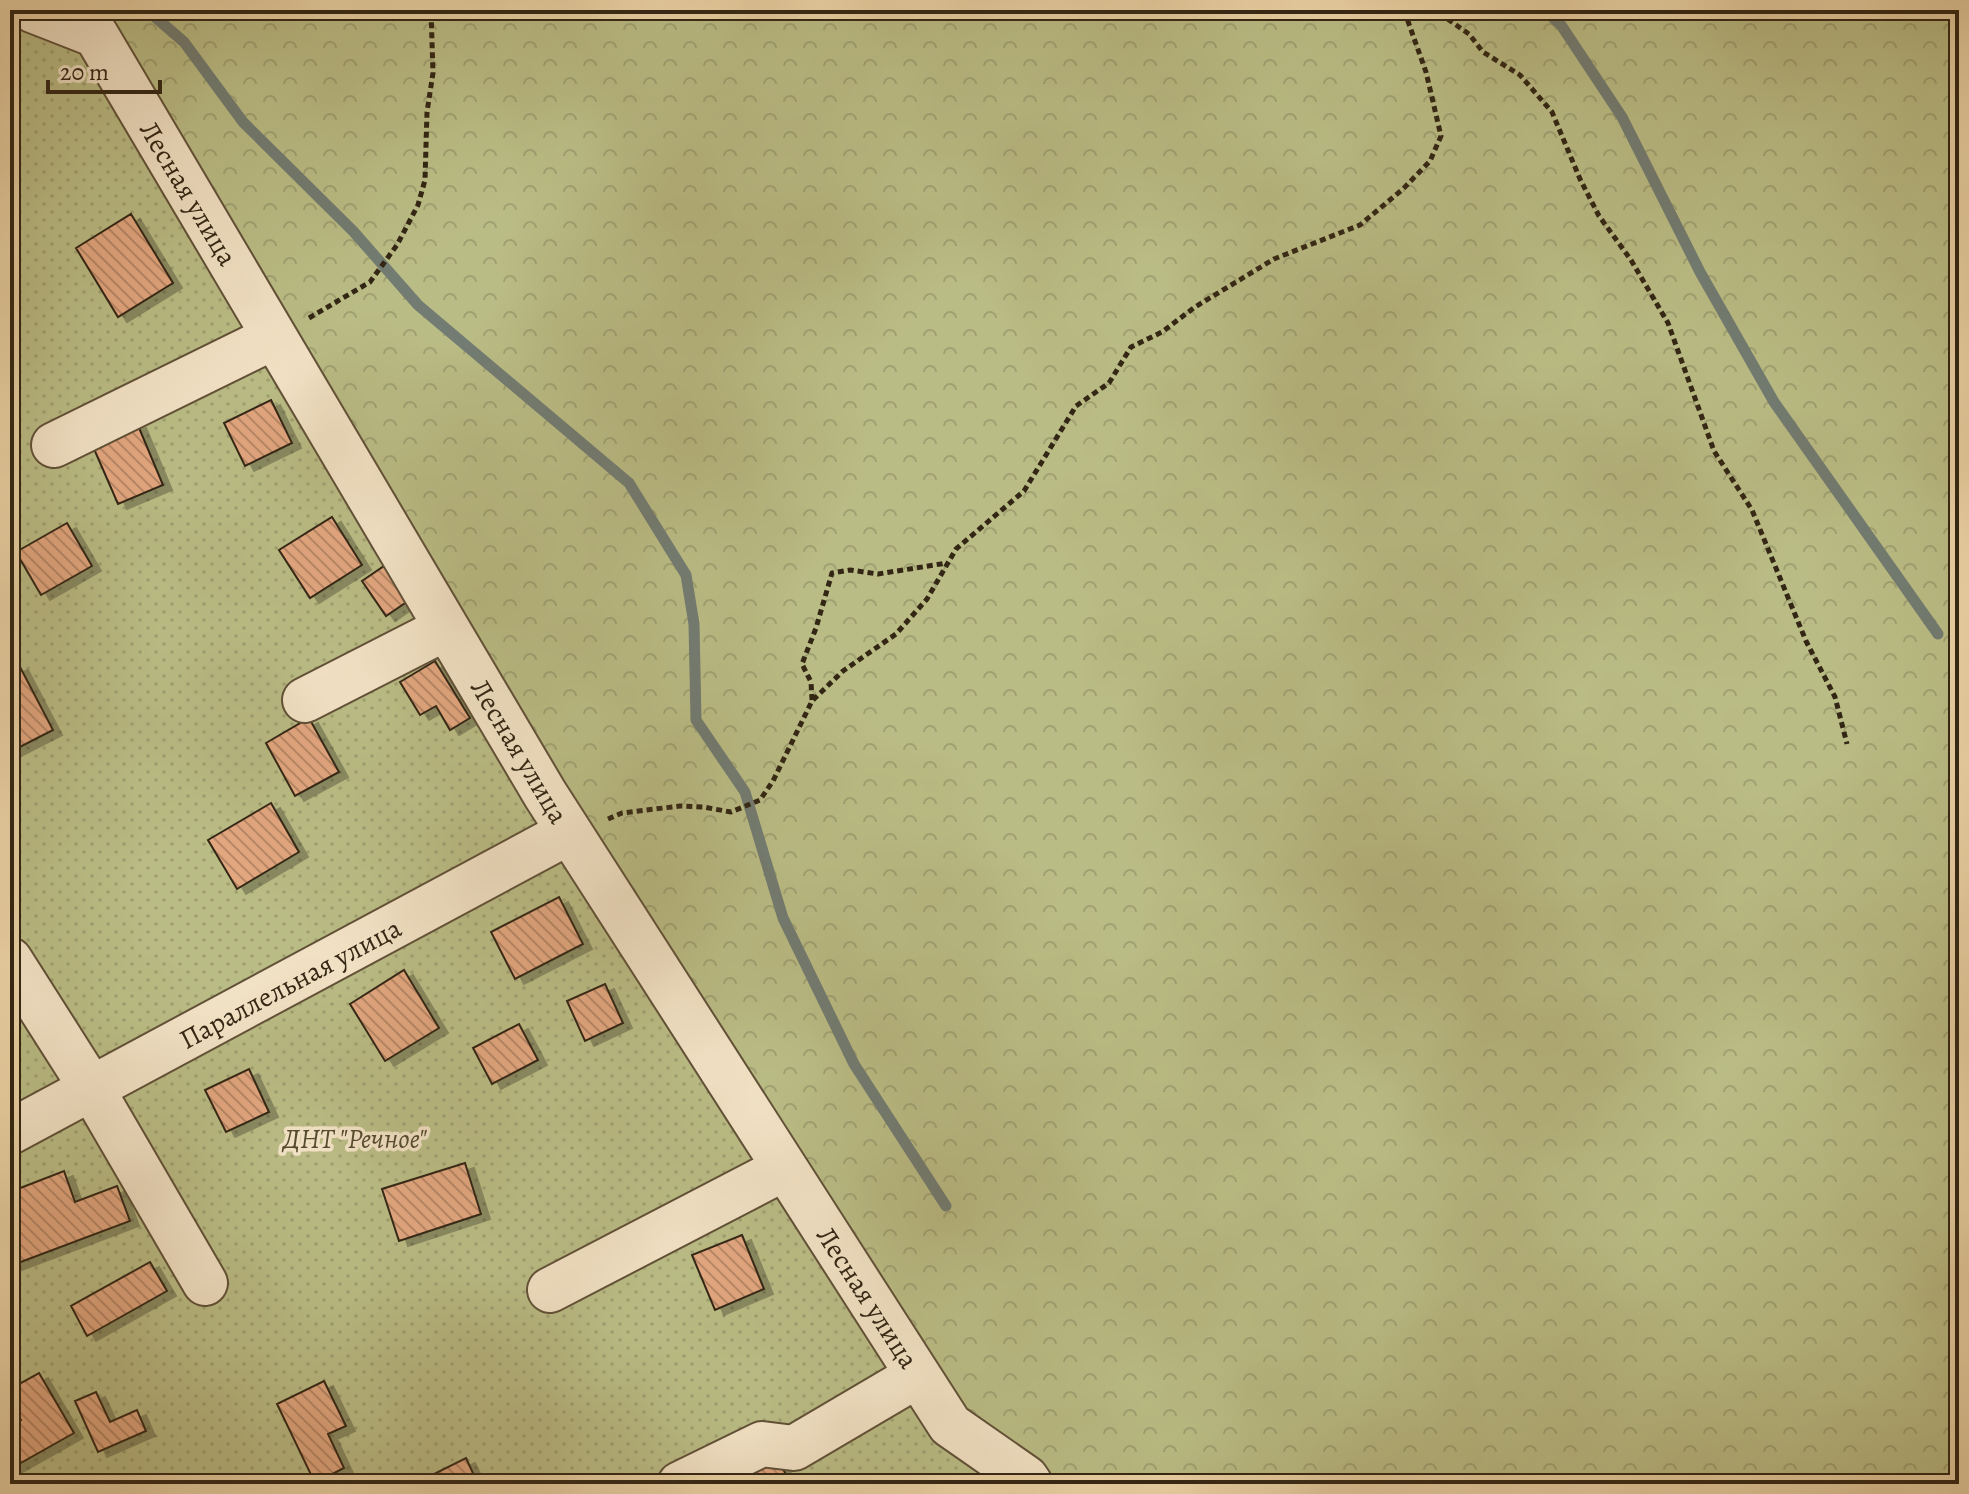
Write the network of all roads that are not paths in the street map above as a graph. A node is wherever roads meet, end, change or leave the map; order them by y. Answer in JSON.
{"nodes":[{"id":1,"x":32,"y":10,"type":"edge"},
{"id":2,"x":274,"y":337,"type":"junction"},
{"id":3,"x":54,"y":445,"type":"dead end"},
{"id":4,"x":446,"y":628,"type":"junction"},
{"id":5,"x":305,"y":700,"type":"dead end"},
{"id":6,"x":569,"y":832,"type":"junction"},
{"id":7,"x":10,"y":960,"type":"edge"},
{"id":8,"x":92,"y":1089,"type":"junction"},
{"id":9,"x":10,"y":1132,"type":"edge"},
{"id":10,"x":785,"y":1168,"type":"junction"},
{"id":11,"x":205,"y":1283,"type":"dead end"},
{"id":12,"x":550,"y":1290,"type":"dead end"},
{"id":13,"x":918,"y":1375,"type":"junction"},
{"id":14,"x":680,"y":1484,"type":"edge"},
{"id":15,"x":1030,"y":1484,"type":"edge"}],
"edges":[{"from":1,"to":2,"type":"street","name":"Лесная улица"},
{"from":2,"to":3,"type":"street"},
{"from":2,"to":4,"type":"street","name":"Лесная улица"},
{"from":4,"to":5,"type":"street"},
{"from":4,"to":6,"type":"street","name":"Лесная улица"},
{"from":6,"to":8,"type":"street","name":"Параллельная улица"},
{"from":6,"to":10,"type":"street","name":"Лесная улица"},
{"from":7,"to":8,"type":"street"},
{"from":8,"to":9,"type":"street","name":"Параллельная улица"},
{"from":8,"to":11,"type":"street"},
{"from":10,"to":12,"type":"street"},
{"from":10,"to":13,"type":"street","name":"Лесная улица"},
{"from":13,"to":14,"type":"street"},
{"from":13,"to":15,"type":"street","name":"Лесная улица"}]}
